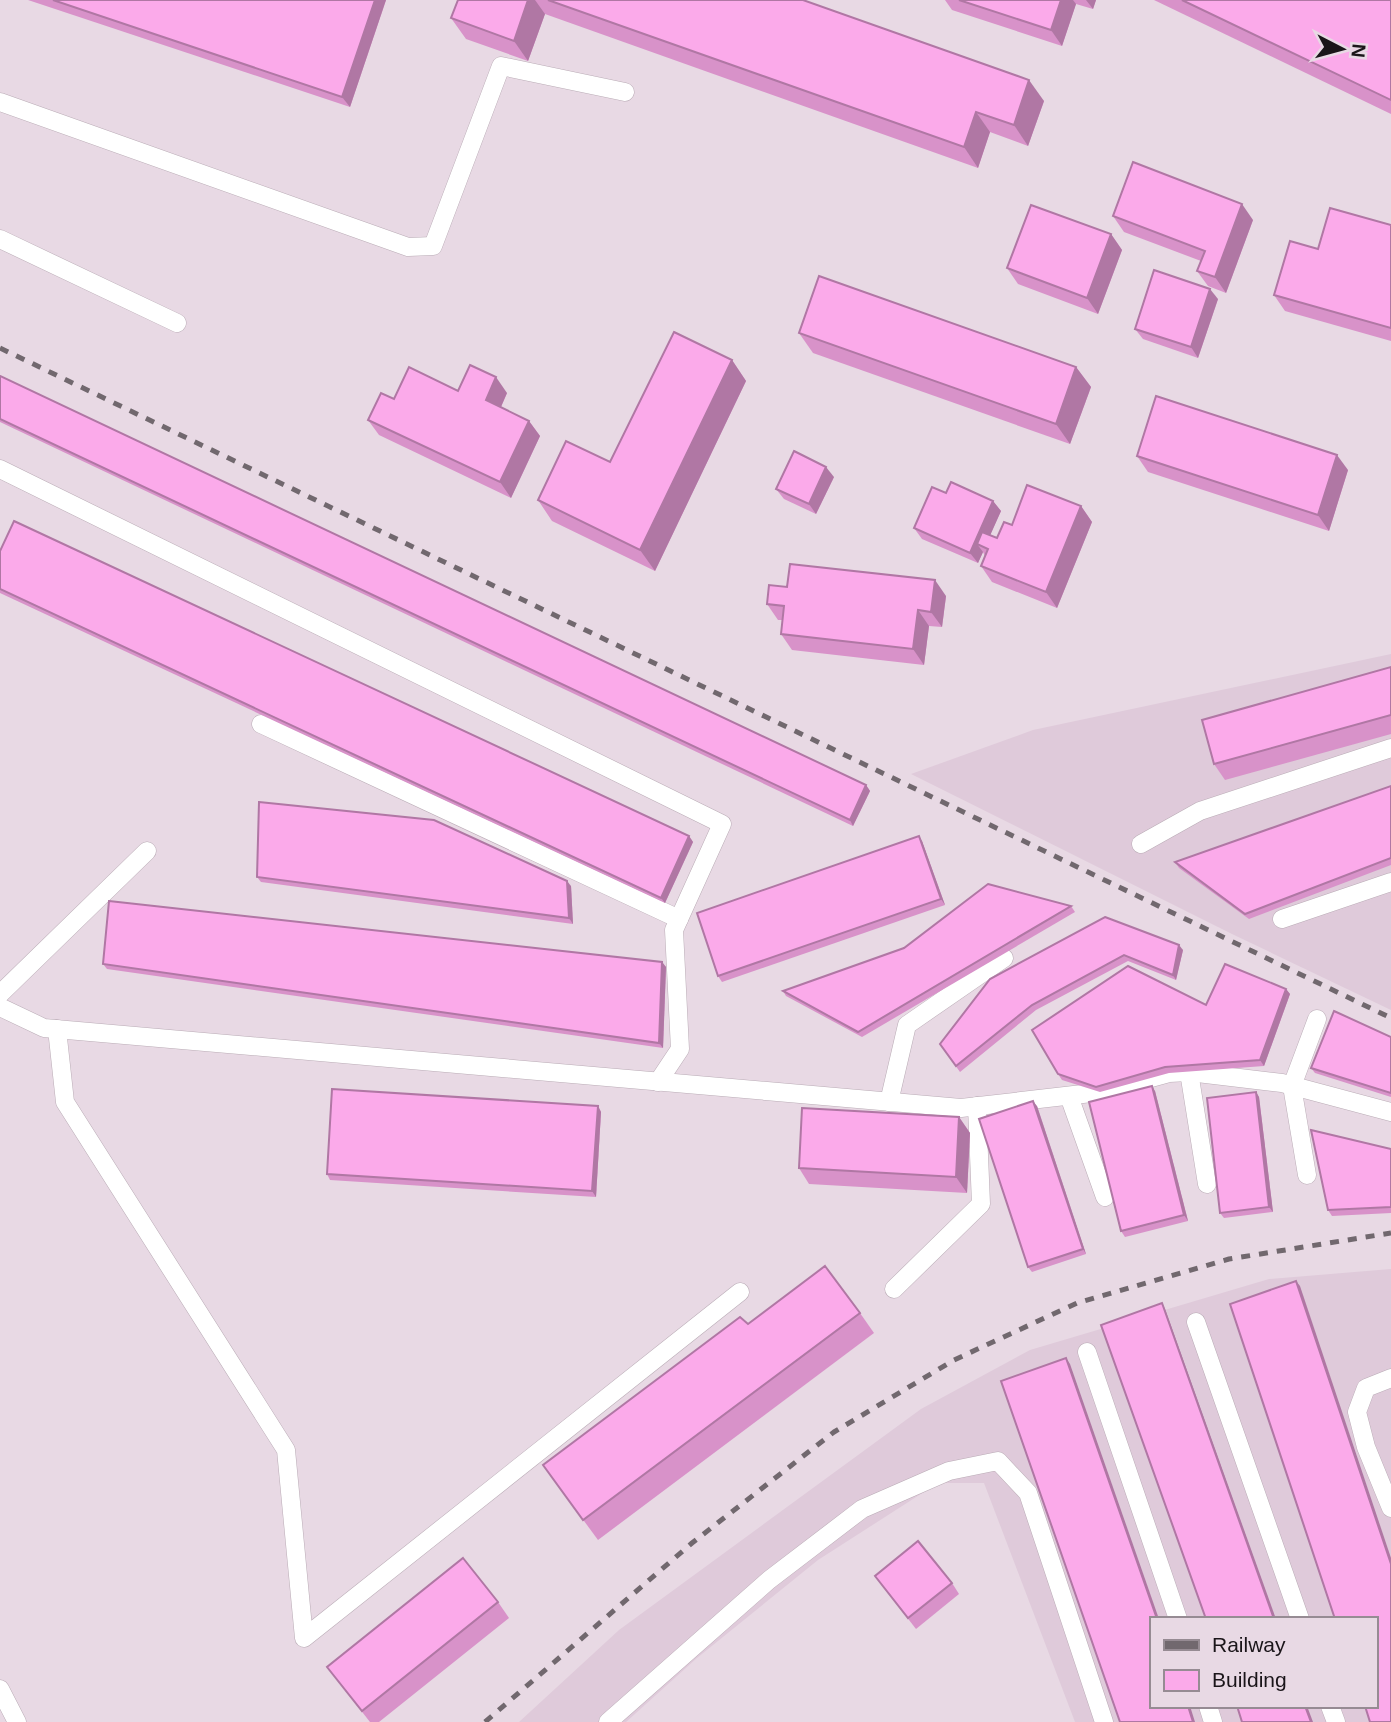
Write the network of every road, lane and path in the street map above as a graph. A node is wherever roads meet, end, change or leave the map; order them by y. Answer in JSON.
{"nodes":[{"id":1,"x":625,"y":92,"type":"dead end"},
{"id":2,"x":0,"y":102,"type":"edge"},
{"id":3,"x":0,"y":239,"type":"edge"},
{"id":4,"x":177,"y":323,"type":"dead end"},
{"id":5,"x":0,"y":469,"type":"edge"},
{"id":6,"x":261,"y":724,"type":"dead end"},
{"id":7,"x":1391,"y":748,"type":"edge"},
{"id":8,"x":1141,"y":844,"type":"dead end"},
{"id":9,"x":147,"y":851,"type":"dead end"},
{"id":10,"x":1391,"y":882,"type":"edge"},
{"id":11,"x":679,"y":919,"type":"junction"},
{"id":12,"x":1282,"y":919,"type":"dead end"},
{"id":13,"x":1004,"y":958,"type":"dead end"},
{"id":14,"x":0,"y":994,"type":"edge"},
{"id":15,"x":0,"y":1007,"type":"edge"},
{"id":16,"x":1317,"y":1019,"type":"dead end"},
{"id":17,"x":57,"y":1029,"type":"junction"},
{"id":18,"x":1189,"y":1072,"type":"junction"},
{"id":19,"x":658,"y":1082,"type":"junction"},
{"id":20,"x":1292,"y":1086,"type":"junction"},
{"id":21,"x":1069,"y":1096,"type":"junction"},
{"id":22,"x":889,"y":1102,"type":"junction"},
{"id":23,"x":977,"y":1107,"type":"junction"},
{"id":24,"x":1391,"y":1112,"type":"edge"},
{"id":25,"x":1307,"y":1175,"type":"dead end"},
{"id":26,"x":1207,"y":1184,"type":"dead end"},
{"id":27,"x":1105,"y":1198,"type":"dead end"},
{"id":28,"x":894,"y":1289,"type":"dead end"},
{"id":29,"x":740,"y":1292,"type":"dead end"},
{"id":30,"x":1196,"y":1322,"type":"dead end"},
{"id":31,"x":1087,"y":1352,"type":"dead end"},
{"id":32,"x":1391,"y":1378,"type":"edge"},
{"id":33,"x":1391,"y":1508,"type":"edge"},
{"id":34,"x":1177,"y":1617,"type":"edge"},
{"id":35,"x":1299,"y":1617,"type":"edge"},
{"id":36,"x":0,"y":1689,"type":"edge"},
{"id":37,"x":17,"y":1722,"type":"edge"},
{"id":38,"x":608,"y":1722,"type":"edge"},
{"id":39,"x":1104,"y":1722,"type":"edge"}],
"edges":[{"from":1,"to":2,"type":"lane"},
{"from":3,"to":4,"type":"lane"},
{"from":5,"to":11,"type":"lane"},
{"from":6,"to":11,"type":"lane"},
{"from":7,"to":8,"type":"lane"},
{"from":9,"to":14,"type":"lane"},
{"from":10,"to":12,"type":"lane"},
{"from":11,"to":19,"type":"lane"},
{"from":13,"to":22,"type":"lane"},
{"from":15,"to":17,"type":"lane"},
{"from":16,"to":20,"type":"lane"},
{"from":17,"to":19,"type":"lane"},
{"from":17,"to":29,"type":"lane"},
{"from":18,"to":20,"type":"lane"},
{"from":18,"to":21,"type":"lane"},
{"from":18,"to":26,"type":"lane"},
{"from":19,"to":22,"type":"lane"},
{"from":20,"to":24,"type":"lane"},
{"from":20,"to":25,"type":"lane"},
{"from":21,"to":23,"type":"lane"},
{"from":21,"to":27,"type":"lane"},
{"from":22,"to":23,"type":"lane"},
{"from":23,"to":28,"type":"lane"},
{"from":30,"to":35,"type":"lane"},
{"from":31,"to":34,"type":"lane"},
{"from":32,"to":33,"type":"lane"},
{"from":36,"to":37,"type":"lane"},
{"from":38,"to":39,"type":"lane"}]}
